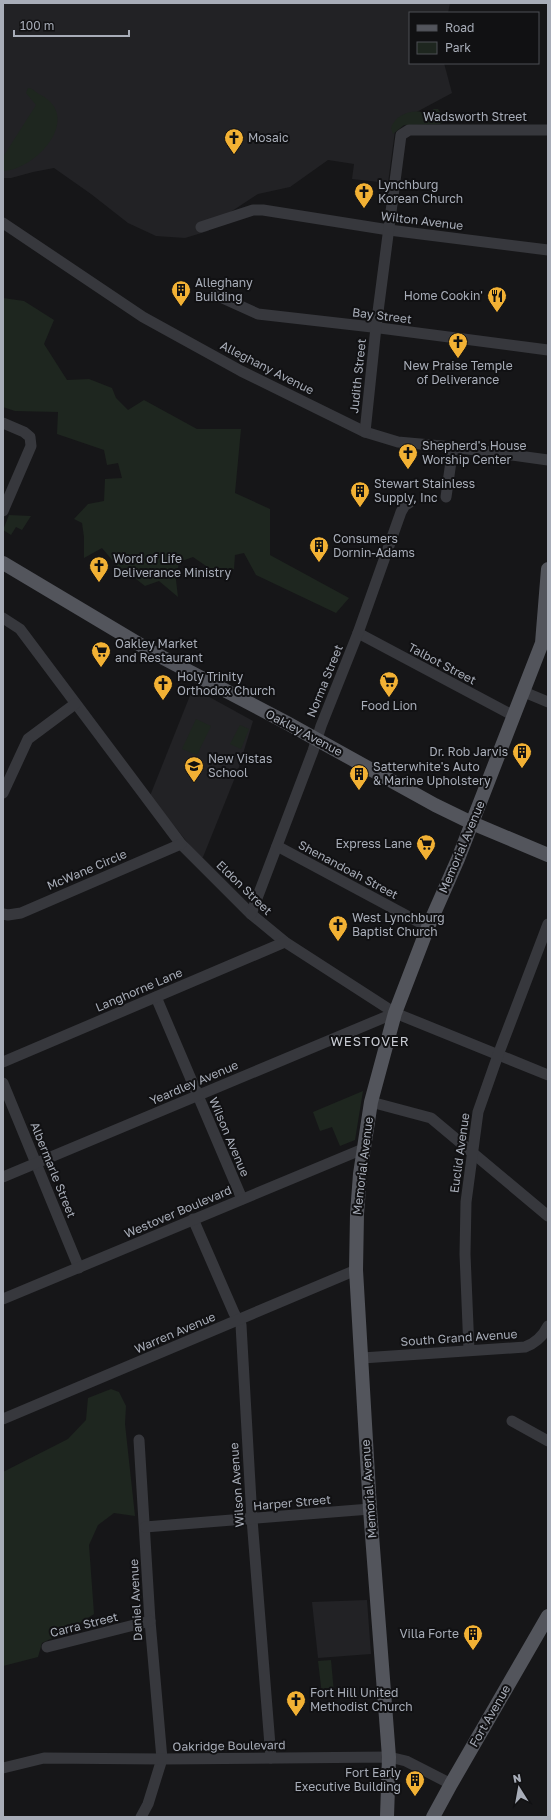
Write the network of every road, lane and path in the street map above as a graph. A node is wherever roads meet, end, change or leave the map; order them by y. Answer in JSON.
{"nodes":[{"id":1,"x":548,"y":130,"type":"edge"},
{"id":2,"x":403,"y":133,"type":"joint"},
{"id":3,"x":3,"y":223,"type":"edge"},
{"id":4,"x":201,"y":227,"type":"dead end"},
{"id":5,"x":389,"y":230,"type":"junction"},
{"id":6,"x":548,"y":250,"type":"edge"},
{"id":7,"x":216,"y":295,"type":"dead end"},
{"id":8,"x":376,"y":327,"type":"junction"},
{"id":9,"x":548,"y":350,"type":"edge"},
{"id":10,"x":3,"y":424,"type":"edge"},
{"id":11,"x":364,"y":432,"type":"junction"},
{"id":12,"x":453,"y":447,"type":"junction"},
{"id":13,"x":548,"y":460,"type":"edge"},
{"id":14,"x":446,"y":497,"type":"dead end"},
{"id":15,"x":408,"y":503,"type":"dead end"},
{"id":16,"x":3,"y":511,"type":"edge"},
{"id":17,"x":3,"y":563,"type":"edge"},
{"id":18,"x":548,"y":569,"type":"edge"},
{"id":19,"x":4,"y":618,"type":"edge"},
{"id":20,"x":358,"y":633,"type":"junction"},
{"id":21,"x":524,"y":692,"type":"junction"},
{"id":22,"x":548,"y":702,"type":"edge"},
{"id":23,"x":75,"y":704,"type":"junction"},
{"id":24,"x":514,"y":716,"type":"junction"},
{"id":25,"x":317,"y":739,"type":"junction"},
{"id":26,"x":3,"y":793,"type":"edge"},
{"id":27,"x":472,"y":823,"type":"junction"},
{"id":28,"x":181,"y":844,"type":"junction"},
{"id":29,"x":277,"y":846,"type":"junction"},
{"id":30,"x":548,"y":855,"type":"edge"},
{"id":31,"x":3,"y":914,"type":"edge"},
{"id":32,"x":251,"y":914,"type":"junction"},
{"id":33,"x":548,"y":924,"type":"edge"},
{"id":34,"x":428,"y":928,"type":"junction"},
{"id":35,"x":285,"y":942,"type":"junction"},
{"id":36,"x":156,"y":997,"type":"junction"},
{"id":37,"x":395,"y":1013,"type":"junction"},
{"id":38,"x":498,"y":1055,"type":"junction"},
{"id":39,"x":3,"y":1062,"type":"edge"},
{"id":40,"x":548,"y":1075,"type":"edge"},
{"id":41,"x":3,"y":1083,"type":"edge"},
{"id":42,"x":198,"y":1096,"type":"junction"},
{"id":43,"x":371,"y":1102,"type":"junction"},
{"id":44,"x":363,"y":1148,"type":"junction"},
{"id":45,"x":472,"y":1152,"type":"junction"},
{"id":46,"x":36,"y":1163,"type":"junction"},
{"id":47,"x":3,"y":1177,"type":"edge"},
{"id":48,"x":242,"y":1199,"type":"junction"},
{"id":49,"x":548,"y":1216,"type":"edge"},
{"id":50,"x":194,"y":1219,"type":"junction"},
{"id":51,"x":78,"y":1268,"type":"junction"},
{"id":52,"x":356,"y":1270,"type":"junction"},
{"id":53,"x":3,"y":1299,"type":"edge"},
{"id":54,"x":238,"y":1320,"type":"junction"},
{"id":55,"x":548,"y":1326,"type":"edge"},
{"id":56,"x":469,"y":1350,"type":"junction"},
{"id":57,"x":362,"y":1358,"type":"junction"},
{"id":58,"x":3,"y":1419,"type":"edge"},
{"id":59,"x":512,"y":1421,"type":"dead end"},
{"id":60,"x":139,"y":1440,"type":"dead end"},
{"id":61,"x":548,"y":1441,"type":"edge"},
{"id":62,"x":370,"y":1509,"type":"junction"},
{"id":63,"x":252,"y":1519,"type":"junction"},
{"id":64,"x":145,"y":1527,"type":"junction"},
{"id":65,"x":548,"y":1616,"type":"edge"},
{"id":66,"x":150,"y":1621,"type":"junction"},
{"id":67,"x":47,"y":1647,"type":"dead end"},
{"id":68,"x":389,"y":1757,"type":"junction"},
{"id":69,"x":271,"y":1758,"type":"junction"},
{"id":70,"x":162,"y":1759,"type":"junction"},
{"id":71,"x":3,"y":1768,"type":"edge"},
{"id":72,"x":451,"y":1784,"type":"junction"},
{"id":73,"x":141,"y":1817,"type":"edge"},
{"id":74,"x":387,"y":1817,"type":"edge"},
{"id":75,"x":433,"y":1817,"type":"edge"}],
"edges":[{"from":1,"to":2,"type":"street","name":"Wadsworth Street"},
{"from":2,"to":5,"type":"street","name":"Judith Street"},
{"from":3,"to":11,"type":"street","name":"Alleghany Avenue"},
{"from":4,"to":5,"type":"street","name":"Wilton Avenue"},
{"from":5,"to":6,"type":"street","name":"Wilton Avenue"},
{"from":5,"to":8,"type":"street","name":"Judith Street"},
{"from":7,"to":8,"type":"street","name":"Bay Street"},
{"from":8,"to":9,"type":"street","name":"Bay Street"},
{"from":8,"to":11,"type":"street","name":"Judith Street"},
{"from":10,"to":16,"type":"street"},
{"from":11,"to":12,"type":"street","name":"Alleghany Avenue"},
{"from":12,"to":13,"type":"street","name":"Alleghany Avenue"},
{"from":12,"to":14,"type":"street"},
{"from":15,"to":20,"type":"street","name":"Norma Street"},
{"from":17,"to":25,"type":"main road","name":"Oakley Avenue"},
{"from":18,"to":21,"type":"main road","name":"Memorial Avenue"},
{"from":19,"to":23,"type":"street","name":"Eldon Street"},
{"from":20,"to":24,"type":"street","name":"Talbot Street"},
{"from":20,"to":25,"type":"street","name":"Norma Street"},
{"from":21,"to":22,"type":"street"},
{"from":21,"to":24,"type":"main road","name":"Memorial Avenue"},
{"from":23,"to":26,"type":"street"},
{"from":23,"to":28,"type":"street","name":"Eldon Street"},
{"from":24,"to":27,"type":"main road","name":"Memorial Avenue"},
{"from":25,"to":27,"type":"main road","name":"Oakley Avenue"},
{"from":25,"to":29,"type":"street","name":"Norma Street"},
{"from":27,"to":30,"type":"main road","name":"Oakley Avenue"},
{"from":27,"to":34,"type":"main road","name":"Memorial Avenue"},
{"from":28,"to":31,"type":"street","name":"McWane Circle"},
{"from":28,"to":32,"type":"street","name":"Eldon Street"},
{"from":29,"to":32,"type":"street","name":"Norma Street"},
{"from":29,"to":34,"type":"street","name":"Shenandoah Street"},
{"from":32,"to":35,"type":"street","name":"Eldon Street"},
{"from":33,"to":38,"type":"street","name":"Euclid Avenue"},
{"from":34,"to":37,"type":"main road","name":"Memorial Avenue"},
{"from":35,"to":36,"type":"street","name":"Langhorne Lane"},
{"from":35,"to":37,"type":"street","name":"Eldon Street"},
{"from":36,"to":39,"type":"street","name":"Langhorne Lane"},
{"from":36,"to":42,"type":"street","name":"Wilson Avenue"},
{"from":37,"to":38,"type":"street","name":"Eldon Street"},
{"from":37,"to":42,"type":"street","name":"Yeardley Avenue"},
{"from":37,"to":43,"type":"main road","name":"Memorial Avenue"},
{"from":38,"to":40,"type":"street","name":"Eldon Street"},
{"from":38,"to":45,"type":"street","name":"Euclid Avenue"},
{"from":41,"to":46,"type":"street","name":"Albermarle Street"},
{"from":42,"to":46,"type":"street","name":"Yeardley Avenue"},
{"from":42,"to":48,"type":"street","name":"Wilson Avenue"},
{"from":43,"to":44,"type":"main road","name":"Memorial Avenue"},
{"from":43,"to":45,"type":"street"},
{"from":44,"to":48,"type":"street","name":"Westover Boulevard"},
{"from":44,"to":52,"type":"main road","name":"Memorial Avenue"},
{"from":45,"to":49,"type":"street"},
{"from":45,"to":56,"type":"street","name":"Euclid Avenue"},
{"from":46,"to":47,"type":"street","name":"Yeardley Avenue"},
{"from":46,"to":51,"type":"street","name":"Albermarle Street"},
{"from":48,"to":50,"type":"street","name":"Westover Boulevard"},
{"from":50,"to":51,"type":"street","name":"Westover Boulevard"},
{"from":50,"to":54,"type":"street","name":"Wilson Avenue"},
{"from":51,"to":53,"type":"street","name":"Westover Boulevard"},
{"from":52,"to":54,"type":"street","name":"Warren Avenue"},
{"from":52,"to":57,"type":"main road","name":"Memorial Avenue"},
{"from":54,"to":58,"type":"street","name":"Warren Avenue"},
{"from":54,"to":63,"type":"street","name":"Wilson Avenue"},
{"from":55,"to":56,"type":"street","name":"South Grand Avenue"},
{"from":56,"to":57,"type":"street","name":"South Grand Avenue"},
{"from":57,"to":62,"type":"main road","name":"Memorial Avenue"},
{"from":59,"to":61,"type":"street"},
{"from":60,"to":64,"type":"street","name":"Daniel Avenue"},
{"from":62,"to":63,"type":"street","name":"Harper Street"},
{"from":62,"to":68,"type":"main road","name":"Memorial Avenue"},
{"from":63,"to":64,"type":"street","name":"Harper Street"},
{"from":63,"to":69,"type":"street","name":"Wilson Avenue"},
{"from":64,"to":66,"type":"street","name":"Daniel Avenue"},
{"from":65,"to":72,"type":"main road","name":"Fort Avenue"},
{"from":66,"to":67,"type":"street","name":"Carra Street"},
{"from":66,"to":70,"type":"street","name":"Daniel Avenue"},
{"from":68,"to":69,"type":"street","name":"Oakridge Boulevard"},
{"from":68,"to":72,"type":"street","name":"Oakridge Boulevard"},
{"from":68,"to":74,"type":"main road","name":"Memorial Avenue"},
{"from":69,"to":70,"type":"street","name":"Oakridge Boulevard"},
{"from":70,"to":71,"type":"street","name":"Oakridge Boulevard"},
{"from":70,"to":73,"type":"street"},
{"from":72,"to":75,"type":"main road","name":"Fort Avenue"}]}
